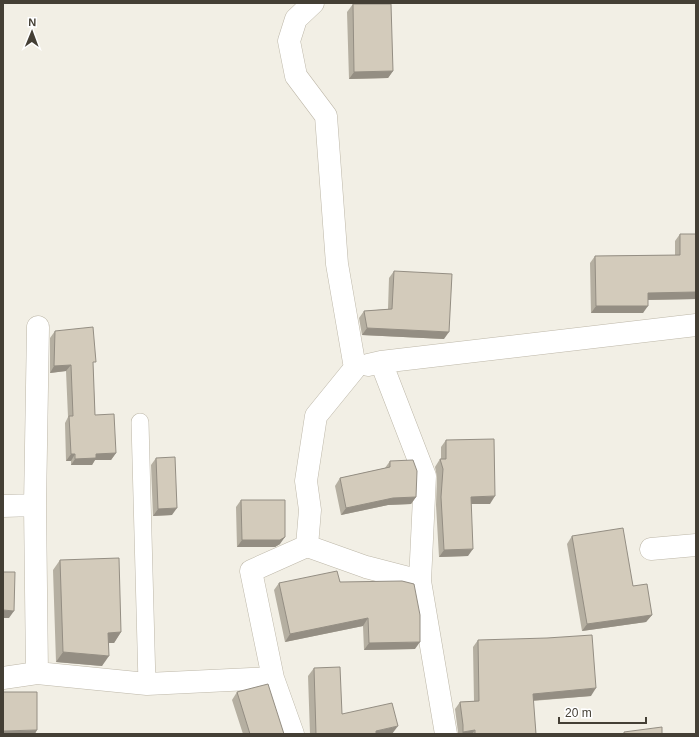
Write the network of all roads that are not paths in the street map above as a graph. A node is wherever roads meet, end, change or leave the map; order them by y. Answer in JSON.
{"nodes":[{"id":1,"x":313,"y":3,"type":"edge"},
{"id":2,"x":696,"y":325,"type":"edge"},
{"id":3,"x":38,"y":327,"type":"dead end"},
{"id":4,"x":381,"y":362,"type":"junction"},
{"id":5,"x":355,"y":368,"type":"junction"},
{"id":6,"x":140,"y":422,"type":"dead end"},
{"id":7,"x":35,"y":505,"type":"junction"},
{"id":8,"x":3,"y":506,"type":"edge"},
{"id":9,"x":696,"y":545,"type":"edge"},
{"id":10,"x":306,"y":546,"type":"junction"},
{"id":11,"x":651,"y":549,"type":"dead end"},
{"id":12,"x":420,"y":581,"type":"junction"},
{"id":13,"x":37,"y":673,"type":"junction"},
{"id":14,"x":3,"y":678,"type":"edge"},
{"id":15,"x":273,"y":678,"type":"junction"},
{"id":16,"x":147,"y":684,"type":"junction"},
{"id":17,"x":293,"y":734,"type":"edge"},
{"id":18,"x":446,"y":734,"type":"edge"}],
"edges":[{"from":1,"to":5,"type":"street"},
{"from":2,"to":4,"type":"street"},
{"from":3,"to":7,"type":"street"},
{"from":4,"to":5,"type":"street"},
{"from":4,"to":12,"type":"street"},
{"from":5,"to":10,"type":"street"},
{"from":6,"to":16,"type":"lane"},
{"from":7,"to":8,"type":"street"},
{"from":7,"to":13,"type":"street"},
{"from":9,"to":11,"type":"street"},
{"from":10,"to":12,"type":"street"},
{"from":10,"to":15,"type":"street"},
{"from":12,"to":18,"type":"street"},
{"from":13,"to":14,"type":"street"},
{"from":13,"to":16,"type":"street"},
{"from":15,"to":16,"type":"street"},
{"from":15,"to":17,"type":"street"}]}
